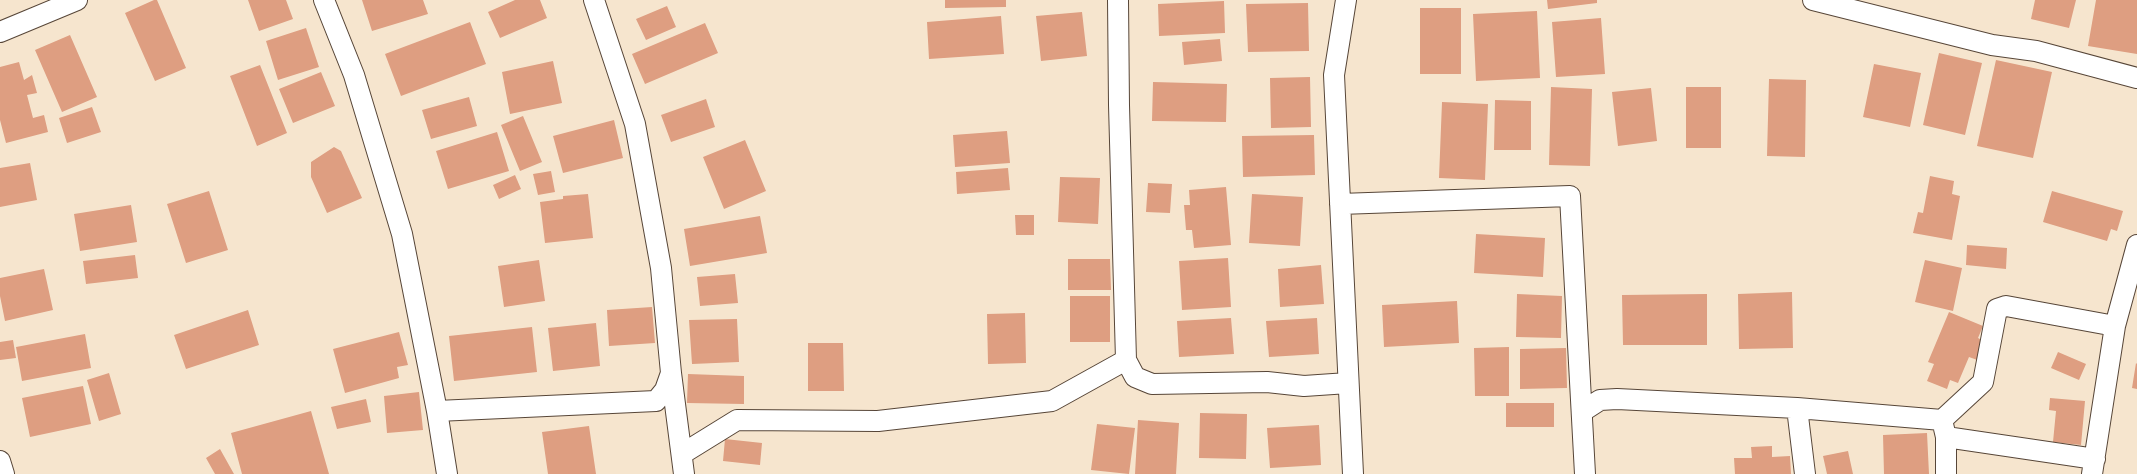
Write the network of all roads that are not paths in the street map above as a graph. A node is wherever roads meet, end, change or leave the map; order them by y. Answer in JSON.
{"nodes":[{"id":1,"x":77,"y":0,"type":"edge"},
{"id":2,"x":324,"y":0,"type":"edge"},
{"id":3,"x":594,"y":0,"type":"edge"},
{"id":4,"x":1118,"y":0,"type":"edge"},
{"id":5,"x":1346,"y":0,"type":"edge"},
{"id":6,"x":1813,"y":0,"type":"edge"},
{"id":7,"x":0,"y":32,"type":"edge"},
{"id":8,"x":2137,"y":78,"type":"edge"},
{"id":9,"x":1340,"y":204,"type":"junction"},
{"id":10,"x":2137,"y":245,"type":"edge"},
{"id":11,"x":2115,"y":326,"type":"junction"},
{"id":12,"x":1126,"y":360,"type":"junction"},
{"id":13,"x":671,"y":373,"type":"junction"},
{"id":14,"x":1348,"y":383,"type":"junction"},
{"id":15,"x":1797,"y":408,"type":"junction"},
{"id":16,"x":437,"y":411,"type":"junction"},
{"id":17,"x":1583,"y":411,"type":"junction"},
{"id":18,"x":1944,"y":429,"type":"junction"},
{"id":19,"x":0,"y":461,"type":"edge"},
{"id":20,"x":683,"y":464,"type":"edge"},
{"id":21,"x":2094,"y":466,"type":"edge"},
{"id":22,"x":4,"y":474,"type":"edge"},
{"id":23,"x":447,"y":474,"type":"edge"},
{"id":24,"x":1353,"y":474,"type":"edge"},
{"id":25,"x":1585,"y":474,"type":"edge"},
{"id":26,"x":1805,"y":474,"type":"edge"},
{"id":27,"x":1946,"y":474,"type":"edge"}],
"edges":[{"from":1,"to":7,"type":"street"},
{"from":2,"to":16,"type":"street"},
{"from":3,"to":13,"type":"street"},
{"from":4,"to":12,"type":"street"},
{"from":5,"to":9,"type":"street"},
{"from":6,"to":8,"type":"street"},
{"from":9,"to":14,"type":"street"},
{"from":9,"to":17,"type":"street"},
{"from":10,"to":11,"type":"street"},
{"from":11,"to":18,"type":"street"},
{"from":11,"to":21,"type":"street"},
{"from":12,"to":14,"type":"street"},
{"from":12,"to":20,"type":"street"},
{"from":13,"to":16,"type":"street"},
{"from":13,"to":20,"type":"street"},
{"from":14,"to":24,"type":"street"},
{"from":15,"to":17,"type":"street"},
{"from":15,"to":18,"type":"street"},
{"from":15,"to":26,"type":"street"},
{"from":16,"to":23,"type":"street"},
{"from":17,"to":25,"type":"street"},
{"from":18,"to":21,"type":"street"},
{"from":18,"to":27,"type":"street"},
{"from":19,"to":22,"type":"street"}]}
